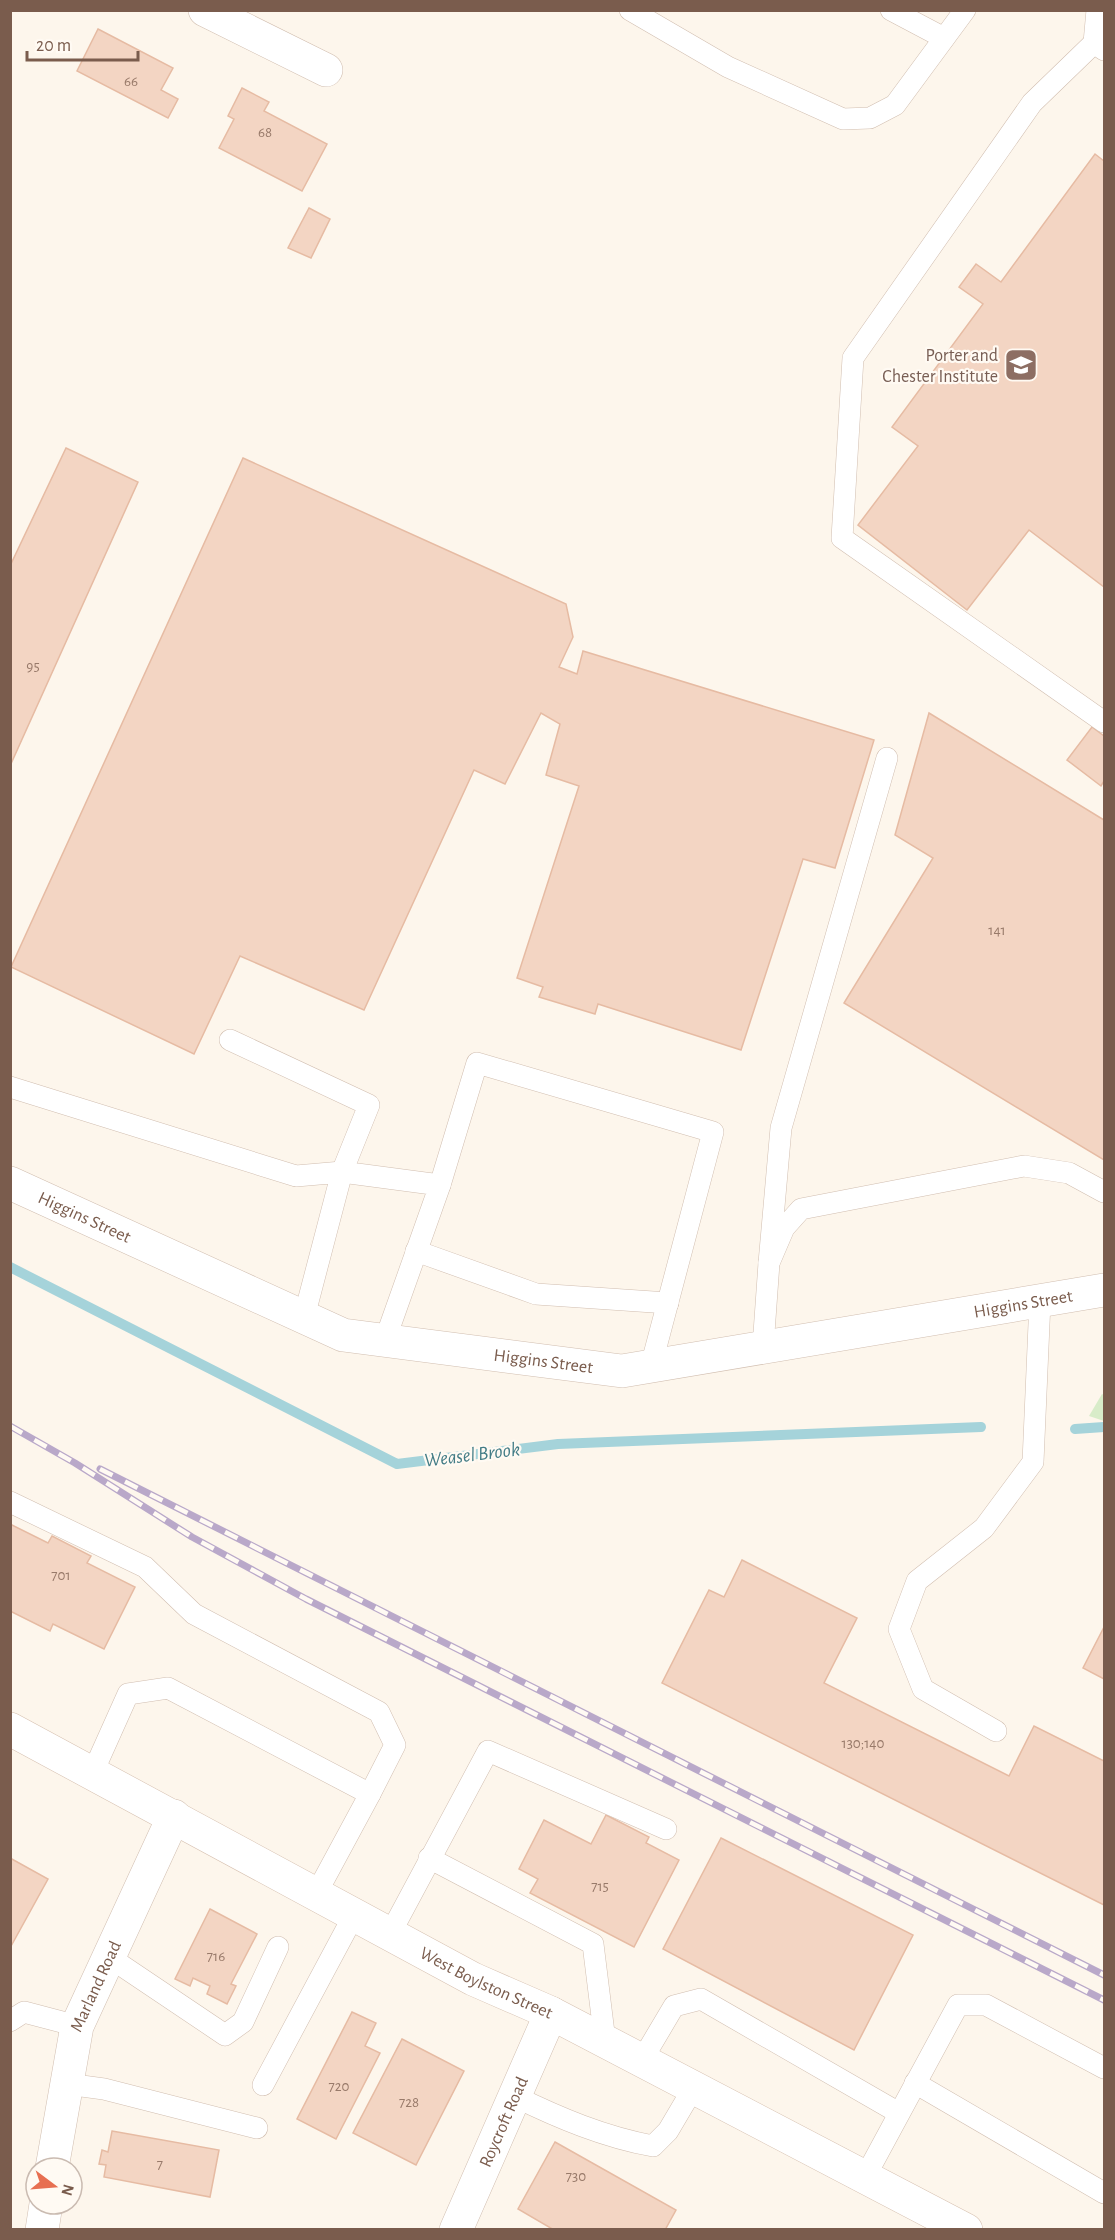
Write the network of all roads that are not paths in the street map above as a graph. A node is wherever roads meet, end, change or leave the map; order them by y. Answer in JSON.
{"nodes":[{"id":1,"x":205,"y":10,"type":"edge"},
{"id":2,"x":630,"y":10,"type":"edge"},
{"id":3,"x":891,"y":10,"type":"edge"},
{"id":4,"x":965,"y":10,"type":"edge"},
{"id":5,"x":1097,"y":10,"type":"edge"},
{"id":6,"x":944,"y":39,"type":"junction"},
{"id":7,"x":1099,"y":46,"type":"edge"},
{"id":8,"x":326,"y":70,"type":"dead end"},
{"id":9,"x":1104,"y":722,"type":"edge"},
{"id":10,"x":887,"y":758,"type":"dead end"},
{"id":11,"x":230,"y":1040,"type":"dead end"},
{"id":12,"x":10,"y":1088,"type":"edge"},
{"id":13,"x":342,"y":1172,"type":"junction"},
{"id":14,"x":10,"y":1184,"type":"edge"},
{"id":15,"x":440,"y":1185,"type":"junction"},
{"id":16,"x":1104,"y":1192,"type":"edge"},
{"id":17,"x":416,"y":1251,"type":"junction"},
{"id":18,"x":769,"y":1263,"type":"junction"},
{"id":19,"x":1104,"y":1290,"type":"edge"},
{"id":20,"x":1040,"y":1301,"type":"junction"},
{"id":21,"x":668,"y":1303,"type":"junction"},
{"id":22,"x":304,"y":1317,"type":"junction"},
{"id":23,"x":385,"y":1340,"type":"junction"},
{"id":24,"x":763,"y":1347,"type":"junction"},
{"id":25,"x":651,"y":1366,"type":"junction"},
{"id":26,"x":10,"y":1502,"type":"edge"},
{"id":27,"x":10,"y":1729,"type":"edge"},
{"id":28,"x":996,"y":1731,"type":"dead end"},
{"id":29,"x":93,"y":1772,"type":"junction"},
{"id":30,"x":370,"y":1794,"type":"junction"},
{"id":31,"x":174,"y":1816,"type":"junction"},
{"id":32,"x":666,"y":1828,"type":"dead end"},
{"id":33,"x":429,"y":1858,"type":"junction"},
{"id":34,"x":316,"y":1894,"type":"junction"},
{"id":35,"x":354,"y":1915,"type":"junction"},
{"id":36,"x":390,"y":1934,"type":"junction"},
{"id":37,"x":278,"y":1947,"type":"dead end"},
{"id":38,"x":109,"y":1958,"type":"junction"},
{"id":39,"x":551,"y":2013,"type":"junction"},
{"id":40,"x":10,"y":2022,"type":"edge"},
{"id":41,"x":77,"y":2026,"type":"junction"},
{"id":42,"x":605,"y":2041,"type":"junction"},
{"id":43,"x":642,"y":2060,"type":"junction"},
{"id":44,"x":1104,"y":2068,"type":"edge"},
{"id":45,"x":67,"y":2084,"type":"junction"},
{"id":46,"x":915,"y":2084,"type":"junction"},
{"id":47,"x":264,"y":2085,"type":"dead end"},
{"id":48,"x":694,"y":2087,"type":"junction"},
{"id":49,"x":514,"y":2096,"type":"junction"},
{"id":50,"x":899,"y":2113,"type":"junction"},
{"id":51,"x":257,"y":2128,"type":"dead end"},
{"id":52,"x":54,"y":2156,"type":"edge"},
{"id":53,"x":865,"y":2177,"type":"junction"},
{"id":54,"x":1104,"y":2193,"type":"edge"},
{"id":55,"x":456,"y":2229,"type":"edge"},
{"id":56,"x":966,"y":2229,"type":"edge"}],
"edges":[{"from":1,"to":8,"type":"street"},
{"from":2,"to":6,"type":"lane"},
{"from":3,"to":6,"type":"lane"},
{"from":4,"to":6,"type":"lane"},
{"from":5,"to":7,"type":"lane"},
{"from":7,"to":9,"type":"lane"},
{"from":10,"to":18,"type":"lane"},
{"from":11,"to":13,"type":"lane"},
{"from":12,"to":13,"type":"lane"},
{"from":13,"to":15,"type":"lane"},
{"from":13,"to":22,"type":"lane"},
{"from":14,"to":22,"type":"street","name":"Higgins Street"},
{"from":15,"to":17,"type":"lane"},
{"from":15,"to":21,"type":"lane"},
{"from":16,"to":18,"type":"lane"},
{"from":17,"to":21,"type":"lane"},
{"from":17,"to":23,"type":"lane"},
{"from":18,"to":24,"type":"lane"},
{"from":19,"to":20,"type":"street","name":"Higgins Street"},
{"from":20,"to":24,"type":"street","name":"Higgins Street"},
{"from":20,"to":28,"type":"lane"},
{"from":21,"to":25,"type":"lane"},
{"from":22,"to":23,"type":"street","name":"Higgins Street"},
{"from":23,"to":25,"type":"street","name":"Higgins Street"},
{"from":24,"to":25,"type":"street","name":"Higgins Street"},
{"from":26,"to":30,"type":"lane"},
{"from":27,"to":29,"type":"street","name":"West Boylston Street"},
{"from":29,"to":30,"type":"lane"},
{"from":29,"to":31,"type":"street","name":"West Boylston Street"},
{"from":30,"to":34,"type":"lane"},
{"from":31,"to":34,"type":"street","name":"West Boylston Street"},
{"from":31,"to":38,"type":"street","name":"Marland Road"},
{"from":32,"to":33,"type":"lane"},
{"from":33,"to":36,"type":"lane"},
{"from":33,"to":42,"type":"lane"},
{"from":34,"to":35,"type":"street","name":"West Boylston Street"},
{"from":35,"to":36,"type":"street","name":"West Boylston Street"},
{"from":35,"to":47,"type":"lane"},
{"from":36,"to":39,"type":"street","name":"West Boylston Street"},
{"from":37,"to":38,"type":"lane"},
{"from":38,"to":41,"type":"street","name":"Marland Road"},
{"from":39,"to":42,"type":"street","name":"West Boylston Street"},
{"from":39,"to":49,"type":"street","name":"Roycroft Road"},
{"from":40,"to":41,"type":"lane"},
{"from":41,"to":45,"type":"street","name":"Marland Road"},
{"from":42,"to":43,"type":"street","name":"West Boylston Street"},
{"from":43,"to":48,"type":"street","name":"West Boylston Street"},
{"from":43,"to":50,"type":"lane"},
{"from":44,"to":46,"type":"lane"},
{"from":45,"to":51,"type":"lane"},
{"from":45,"to":52,"type":"street","name":"Marland Road"},
{"from":46,"to":50,"type":"lane"},
{"from":46,"to":54,"type":"lane"},
{"from":48,"to":49,"type":"lane"},
{"from":48,"to":53,"type":"street","name":"West Boylston Street"},
{"from":49,"to":55,"type":"street","name":"Roycroft Road"},
{"from":50,"to":53,"type":"lane"},
{"from":53,"to":56,"type":"street","name":"West Boylston Street"}]}
